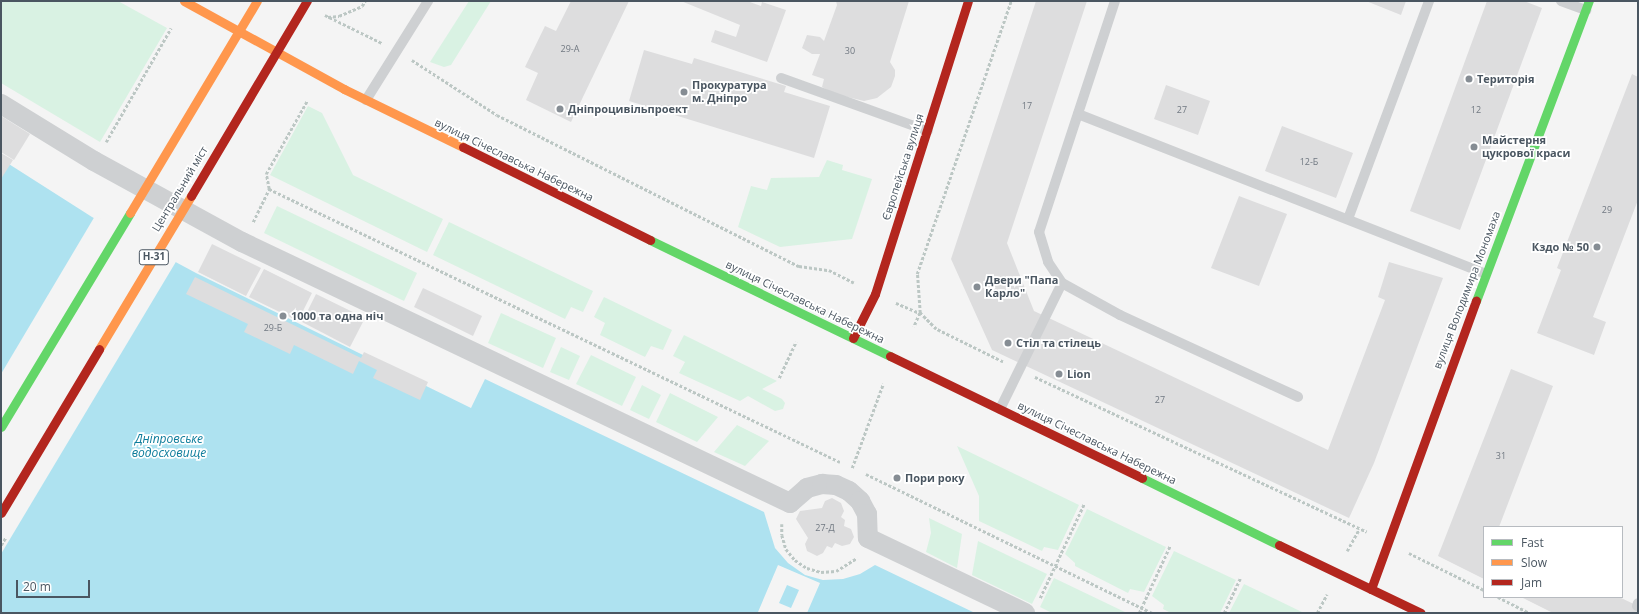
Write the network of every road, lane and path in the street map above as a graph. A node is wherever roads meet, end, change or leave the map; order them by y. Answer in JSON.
{"nodes":[{"id":1,"x":184,"y":1,"type":"edge"},
{"id":2,"x":257,"y":1,"type":"edge"},
{"id":3,"x":307,"y":1,"type":"edge"},
{"id":4,"x":365,"y":1,"type":"edge"},
{"id":5,"x":428,"y":1,"type":"edge"},
{"id":6,"x":968,"y":1,"type":"edge"},
{"id":7,"x":1011,"y":1,"type":"edge"},
{"id":8,"x":1115,"y":1,"type":"edge"},
{"id":9,"x":1429,"y":1,"type":"edge"},
{"id":10,"x":1561,"y":1,"type":"edge"},
{"id":11,"x":1588,"y":6,"type":"edge"},
{"id":12,"x":171,"y":28,"type":"dead end"},
{"id":13,"x":397,"y":51,"type":"junction"},
{"id":14,"x":781,"y":78,"type":"dead end"},
{"id":15,"x":366,"y":100,"type":"junction"},
{"id":16,"x":307,"y":101,"type":"dead end"},
{"id":17,"x":1,"y":104,"type":"edge"},
{"id":18,"x":1078,"y":114,"type":"junction"},
{"id":19,"x":928,"y":131,"type":"junction"},
{"id":20,"x":94,"y":161,"type":"junction"},
{"id":21,"x":270,"y":189,"type":"junction"},
{"id":22,"x":1348,"y":218,"type":"junction"},
{"id":23,"x":242,"y":242,"type":"junction"},
{"id":24,"x":1486,"y":274,"type":"junction"},
{"id":25,"x":1062,"y":283,"type":"junction"},
{"id":26,"x":875,"y":294,"type":"junction"},
{"id":27,"x":920,"y":313,"type":"junction"},
{"id":28,"x":914,"y":327,"type":"dead end"},
{"id":29,"x":853,"y":338,"type":"junction"},
{"id":30,"x":796,"y":342,"type":"dead end"},
{"id":31,"x":1019,"y":369,"type":"junction"},
{"id":32,"x":779,"y":378,"type":"dead end"},
{"id":33,"x":883,"y":384,"type":"dead end"},
{"id":34,"x":1298,"y":398,"type":"dead end"},
{"id":35,"x":1000,"y":409,"type":"junction"},
{"id":36,"x":1,"y":427,"type":"edge"},
{"id":37,"x":852,"y":468,"type":"junction"},
{"id":38,"x":842,"y":488,"type":"junction"},
{"id":39,"x":790,"y":503,"type":"junction"},
{"id":40,"x":1084,"y":504,"type":"dead end"},
{"id":41,"x":1,"y":513,"type":"edge"},
{"id":42,"x":868,"y":538,"type":"junction"},
{"id":43,"x":1388,"y":542,"type":"junction"},
{"id":44,"x":1170,"y":546,"type":"dead end"},
{"id":45,"x":1055,"y":566,"type":"junction"},
{"id":46,"x":1240,"y":579,"type":"dead end"},
{"id":47,"x":1372,"y":589,"type":"junction"},
{"id":48,"x":1483,"y":590,"type":"edge"},
{"id":49,"x":1500,"y":598,"type":"edge"},
{"id":50,"x":1032,"y":606,"type":"edge"},
{"id":51,"x":1142,"y":608,"type":"junction"},
{"id":52,"x":1139,"y":613,"type":"edge"},
{"id":53,"x":1152,"y":613,"type":"edge"},
{"id":54,"x":1224,"y":613,"type":"edge"},
{"id":55,"x":1421,"y":613,"type":"edge"},
{"id":56,"x":1530,"y":613,"type":"edge"}],
"edges":[{"from":1,"to":15,"type":"main road","name":"вулиця Січеславська Набережна"},
{"from":2,"to":36,"type":"main road","bridge":true},
{"from":3,"to":41,"type":"main road","name":"Центральний міст","number":"Н-31","bridge":true},
{"from":4,"to":13,"type":"path"},
{"from":5,"to":13,"type":"lane"},
{"from":6,"to":19,"type":"main road","name":"Європейська вулиця"},
{"from":7,"to":27,"type":"path"},
{"from":8,"to":18,"type":"lane"},
{"from":9,"to":22,"type":"lane"},
{"from":10,"to":11,"type":"lane"},
{"from":11,"to":24,"type":"main road","name":"вулиця Володимира Мономаха"},
{"from":12,"to":20,"type":"path"},
{"from":13,"to":15,"type":"lane"},
{"from":13,"to":26,"type":"path"},
{"from":14,"to":19,"type":"lane"},
{"from":15,"to":29,"type":"main road","name":"вулиця Січеславська Набережна"},
{"from":16,"to":21,"type":"path"},
{"from":17,"to":20,"type":"street"},
{"from":18,"to":22,"type":"lane"},
{"from":18,"to":25,"type":"lane"},
{"from":19,"to":26,"type":"main road","name":"Європейська вулиця"},
{"from":20,"to":23,"type":"street"},
{"from":21,"to":23,"type":"path"},
{"from":21,"to":37,"type":"path"},
{"from":22,"to":24,"type":"lane"},
{"from":23,"to":39,"type":"street"},
{"from":24,"to":43,"type":"main road","name":"вулиця Володимира Мономаха"},
{"from":25,"to":31,"type":"lane"},
{"from":25,"to":34,"type":"lane"},
{"from":26,"to":27,"type":"path"},
{"from":26,"to":29,"type":"main road","name":"Європейська вулиця"},
{"from":27,"to":28,"type":"path"},
{"from":27,"to":31,"type":"path"},
{"from":29,"to":35,"type":"main road","name":"вулиця Січеславська Набережна"},
{"from":30,"to":32,"type":"path"},
{"from":31,"to":35,"type":"lane"},
{"from":31,"to":43,"type":"path"},
{"from":33,"to":37,"type":"path"},
{"from":35,"to":47,"type":"main road","name":"вулиця Січеславська Набережна"},
{"from":37,"to":38,"type":"path"},
{"from":37,"to":45,"type":"path"},
{"from":38,"to":39,"type":"street"},
{"from":38,"to":42,"type":"street"},
{"from":39,"to":42,"type":"path"},
{"from":40,"to":45,"type":"path"},
{"from":42,"to":50,"type":"street"},
{"from":43,"to":47,"type":"main road","name":"вулиця Володимира Мономаха"},
{"from":43,"to":48,"type":"path"},
{"from":44,"to":51,"type":"path"},
{"from":45,"to":50,"type":"path"},
{"from":45,"to":51,"type":"path"},
{"from":46,"to":54,"type":"path"},
{"from":47,"to":55,"type":"main road","name":"вулиця Січеславська Набережна"},
{"from":49,"to":56,"type":"path"},
{"from":51,"to":52,"type":"path"},
{"from":51,"to":53,"type":"path"}]}
